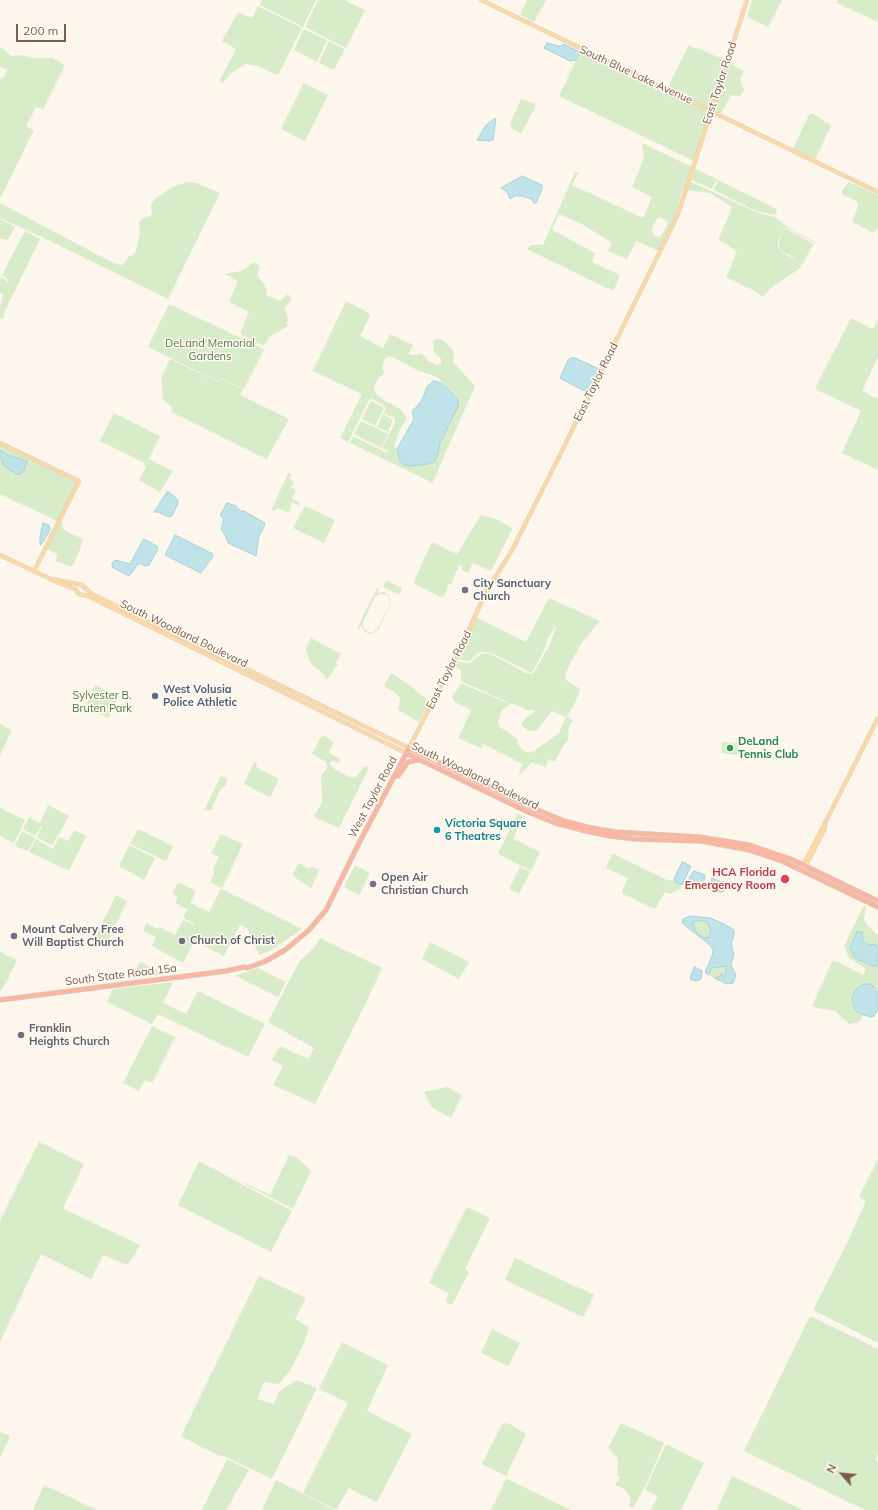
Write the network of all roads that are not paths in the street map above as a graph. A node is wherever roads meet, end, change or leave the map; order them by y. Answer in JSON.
{"nodes":[{"id":1,"x":481,"y":0,"type":"edge"},
{"id":2,"x":747,"y":0,"type":"edge"},
{"id":3,"x":711,"y":110,"type":"junction"},
{"id":4,"x":878,"y":192,"type":"edge"},
{"id":5,"x":0,"y":443,"type":"edge"},
{"id":6,"x":0,"y":555,"type":"edge"},
{"id":7,"x":34,"y":571,"type":"junction"},
{"id":8,"x":52,"y":579,"type":"junction"},
{"id":9,"x":79,"y":584,"type":"junction"},
{"id":10,"x":74,"y":589,"type":"junction"},
{"id":11,"x":88,"y":589,"type":"junction"},
{"id":12,"x":84,"y":595,"type":"junction"},
{"id":13,"x":249,"y":673,"type":"junction"},
{"id":14,"x":878,"y":718,"type":"edge"},
{"id":15,"x":410,"y":748,"type":"junction"},
{"id":16,"x":407,"y":754,"type":"junction"},
{"id":17,"x":422,"y":761,"type":"junction"},
{"id":18,"x":398,"y":776,"type":"junction"},
{"id":19,"x":481,"y":783,"type":"junction"},
{"id":20,"x":471,"y":784,"type":"junction"},
{"id":21,"x":488,"y":786,"type":"junction"},
{"id":22,"x":479,"y":788,"type":"junction"},
{"id":23,"x":384,"y":800,"type":"junction"},
{"id":24,"x":557,"y":818,"type":"junction"},
{"id":25,"x":549,"y":821,"type":"junction"},
{"id":26,"x":595,"y":831,"type":"junction"},
{"id":27,"x":730,"y":844,"type":"junction"},
{"id":28,"x":805,"y":866,"type":"junction"},
{"id":29,"x":803,"y":871,"type":"junction"},
{"id":30,"x":343,"y":877,"type":"junction"},
{"id":31,"x":336,"y":889,"type":"joint"},
{"id":32,"x":863,"y":893,"type":"junction"},
{"id":33,"x":853,"y":895,"type":"junction"},
{"id":34,"x":878,"y":901,"type":"edge"},
{"id":35,"x":327,"y":906,"type":"junction"},
{"id":36,"x":878,"y":907,"type":"edge"},
{"id":37,"x":304,"y":931,"type":"junction"},
{"id":38,"x":287,"y":949,"type":"junction"},
{"id":39,"x":270,"y":956,"type":"junction"},
{"id":40,"x":251,"y":966,"type":"junction"},
{"id":41,"x":244,"y":967,"type":"junction"},
{"id":42,"x":0,"y":1000,"type":"edge"}],
"edges":[{"from":1,"to":3,"type":"main road","name":"South Blue Lake Avenue"},
{"from":2,"to":3,"type":"main road","name":"East Taylor Road"},
{"from":3,"to":4,"type":"main road","name":"South Blue Lake Avenue"},
{"from":3,"to":15,"type":"main road","name":"East Taylor Road"},
{"from":5,"to":7,"type":"main road"},
{"from":6,"to":7,"type":"main road","name":"South Woodland Boulevard"},
{"from":7,"to":8,"type":"main road","name":"South Woodland Boulevard"},
{"from":8,"to":9,"type":"main road","name":"South Woodland Boulevard"},
{"from":8,"to":10,"type":"main road","name":"South Woodland Boulevard"},
{"from":9,"to":10,"type":"main road"},
{"from":9,"to":11,"type":"main road","name":"South Woodland Boulevard"},
{"from":10,"to":12,"type":"main road","name":"South Woodland Boulevard"},
{"from":11,"to":12,"type":"main road"},
{"from":11,"to":13,"type":"main road","name":"South Woodland Boulevard"},
{"from":12,"to":13,"type":"main road","name":"South Woodland Boulevard"},
{"from":13,"to":15,"type":"main road","name":"South Woodland Boulevard"},
{"from":13,"to":16,"type":"main road","name":"South Woodland Boulevard"},
{"from":14,"to":28,"type":"main road"},
{"from":15,"to":16,"type":"highway","name":"West Taylor Road"},
{"from":15,"to":19,"type":"highway","name":"South Woodland Boulevard"},
{"from":16,"to":17,"type":"highway","name":"South Woodland Boulevard"},
{"from":16,"to":18,"type":"highway","name":"West Taylor Road"},
{"from":16,"to":23,"type":"highway","name":"West Taylor Road"},
{"from":17,"to":18,"type":"highway"},
{"from":17,"to":20,"type":"highway","name":"South Woodland Boulevard"},
{"from":18,"to":23,"type":"highway","name":"West Taylor Road"},
{"from":19,"to":20,"type":"highway"},
{"from":19,"to":21,"type":"highway","name":"South Woodland Boulevard"},
{"from":20,"to":22,"type":"highway","name":"South Woodland Boulevard"},
{"from":21,"to":22,"type":"highway"},
{"from":21,"to":24,"type":"highway","name":"South Woodland Boulevard"},
{"from":22,"to":25,"type":"highway","name":"South Woodland Boulevard"},
{"from":23,"to":30,"type":"highway","name":"West Taylor Road"},
{"from":23,"to":30,"type":"highway","name":"West Taylor Road"},
{"from":24,"to":25,"type":"highway"},
{"from":24,"to":26,"type":"highway","name":"South Woodland Boulevard"},
{"from":25,"to":26,"type":"highway","name":"South Woodland Boulevard"},
{"from":26,"to":27,"type":"highway","name":"South Woodland Boulevard"},
{"from":26,"to":27,"type":"highway","name":"South Woodland Boulevard"},
{"from":27,"to":28,"type":"highway"},
{"from":27,"to":29,"type":"highway","name":"South Woodland Boulevard"},
{"from":28,"to":29,"type":"main road"},
{"from":28,"to":32,"type":"highway"},
{"from":29,"to":33,"type":"highway","name":"South Woodland Boulevard"},
{"from":30,"to":31,"type":"highway","name":"West Taylor Road"},
{"from":31,"to":35,"type":"highway","name":"South State Road 15a"},
{"from":32,"to":33,"type":"highway"},
{"from":32,"to":34,"type":"highway"},
{"from":33,"to":36,"type":"highway","name":"South Woodland Boulevard"},
{"from":35,"to":37,"type":"highway","name":"South State Road 15a"},
{"from":35,"to":38,"type":"highway","name":"South State Road 15a"},
{"from":37,"to":38,"type":"highway"},
{"from":37,"to":39,"type":"highway","name":"South State Road 15a"},
{"from":38,"to":40,"type":"highway","name":"South State Road 15a"},
{"from":39,"to":40,"type":"highway"},
{"from":39,"to":41,"type":"highway","name":"South State Road 15a"},
{"from":40,"to":41,"type":"highway","name":"South State Road 15a"},
{"from":41,"to":42,"type":"highway","name":"South State Road 15a"}]}
